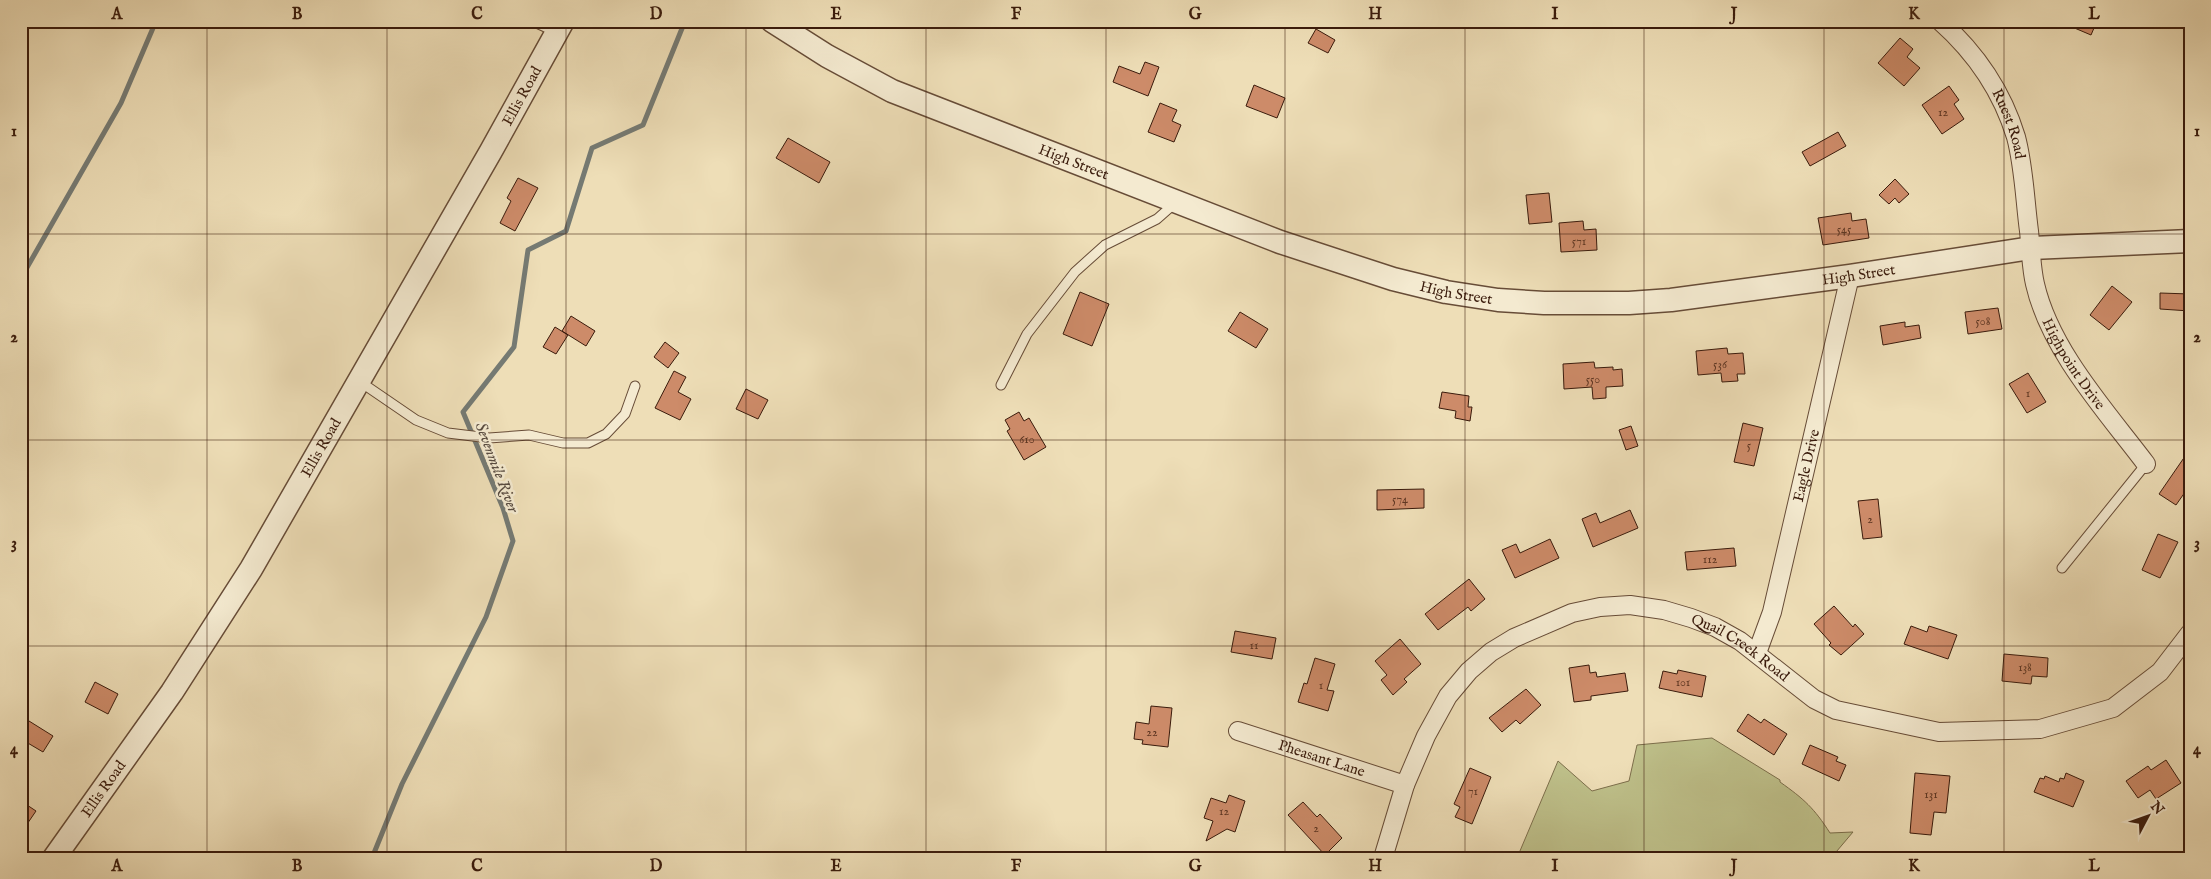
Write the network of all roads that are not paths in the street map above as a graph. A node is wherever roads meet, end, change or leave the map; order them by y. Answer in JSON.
{"nodes":[{"id":1,"x":532,"y":21,"type":"edge"},
{"id":2,"x":772,"y":21,"type":"edge"},
{"id":3,"x":1940,"y":21,"type":"edge"},
{"id":4,"x":559,"y":27,"type":"edge"},
{"id":5,"x":1176,"y":202,"type":"junction"},
{"id":6,"x":2190,"y":241,"type":"edge"},
{"id":7,"x":2031,"y":248,"type":"junction"},
{"id":8,"x":1850,"y":276,"type":"junction"},
{"id":9,"x":359,"y":381,"type":"junction"},
{"id":10,"x":1000,"y":385,"type":"dead end"},
{"id":11,"x":635,"y":386,"type":"dead end"},
{"id":12,"x":2146,"y":464,"type":"joint"},
{"id":13,"x":2062,"y":568,"type":"dead end"},
{"id":14,"x":2190,"y":633,"type":"edge"},
{"id":15,"x":1757,"y":654,"type":"junction"},
{"id":16,"x":1238,"y":731,"type":"dead end"},
{"id":17,"x":1405,"y":785,"type":"junction"},
{"id":18,"x":54,"y":858,"type":"edge"},
{"id":19,"x":1383,"y":858,"type":"edge"}],
"edges":[{"from":1,"to":4,"type":"lane"},
{"from":2,"to":5,"type":"street","name":"High Street"},
{"from":3,"to":7,"type":"street","name":"Ruest Road"},
{"from":4,"to":9,"type":"street","name":"Ellis Road"},
{"from":5,"to":8,"type":"street","name":"High Street"},
{"from":5,"to":10,"type":"lane"},
{"from":6,"to":7,"type":"street","name":"High Street"},
{"from":7,"to":8,"type":"street","name":"High Street"},
{"from":7,"to":12,"type":"street","name":"Highpoint Drive"},
{"from":8,"to":15,"type":"street","name":"Eagle Drive"},
{"from":9,"to":11,"type":"lane"},
{"from":9,"to":18,"type":"street","name":"Ellis Road"},
{"from":12,"to":13,"type":"lane"},
{"from":14,"to":15,"type":"street","name":"Quail Creek Road"},
{"from":15,"to":17,"type":"street","name":"Quail Creek Road"},
{"from":16,"to":17,"type":"street","name":"Pheasant Lane"},
{"from":17,"to":19,"type":"street","name":"Quail Creek Road"}]}
